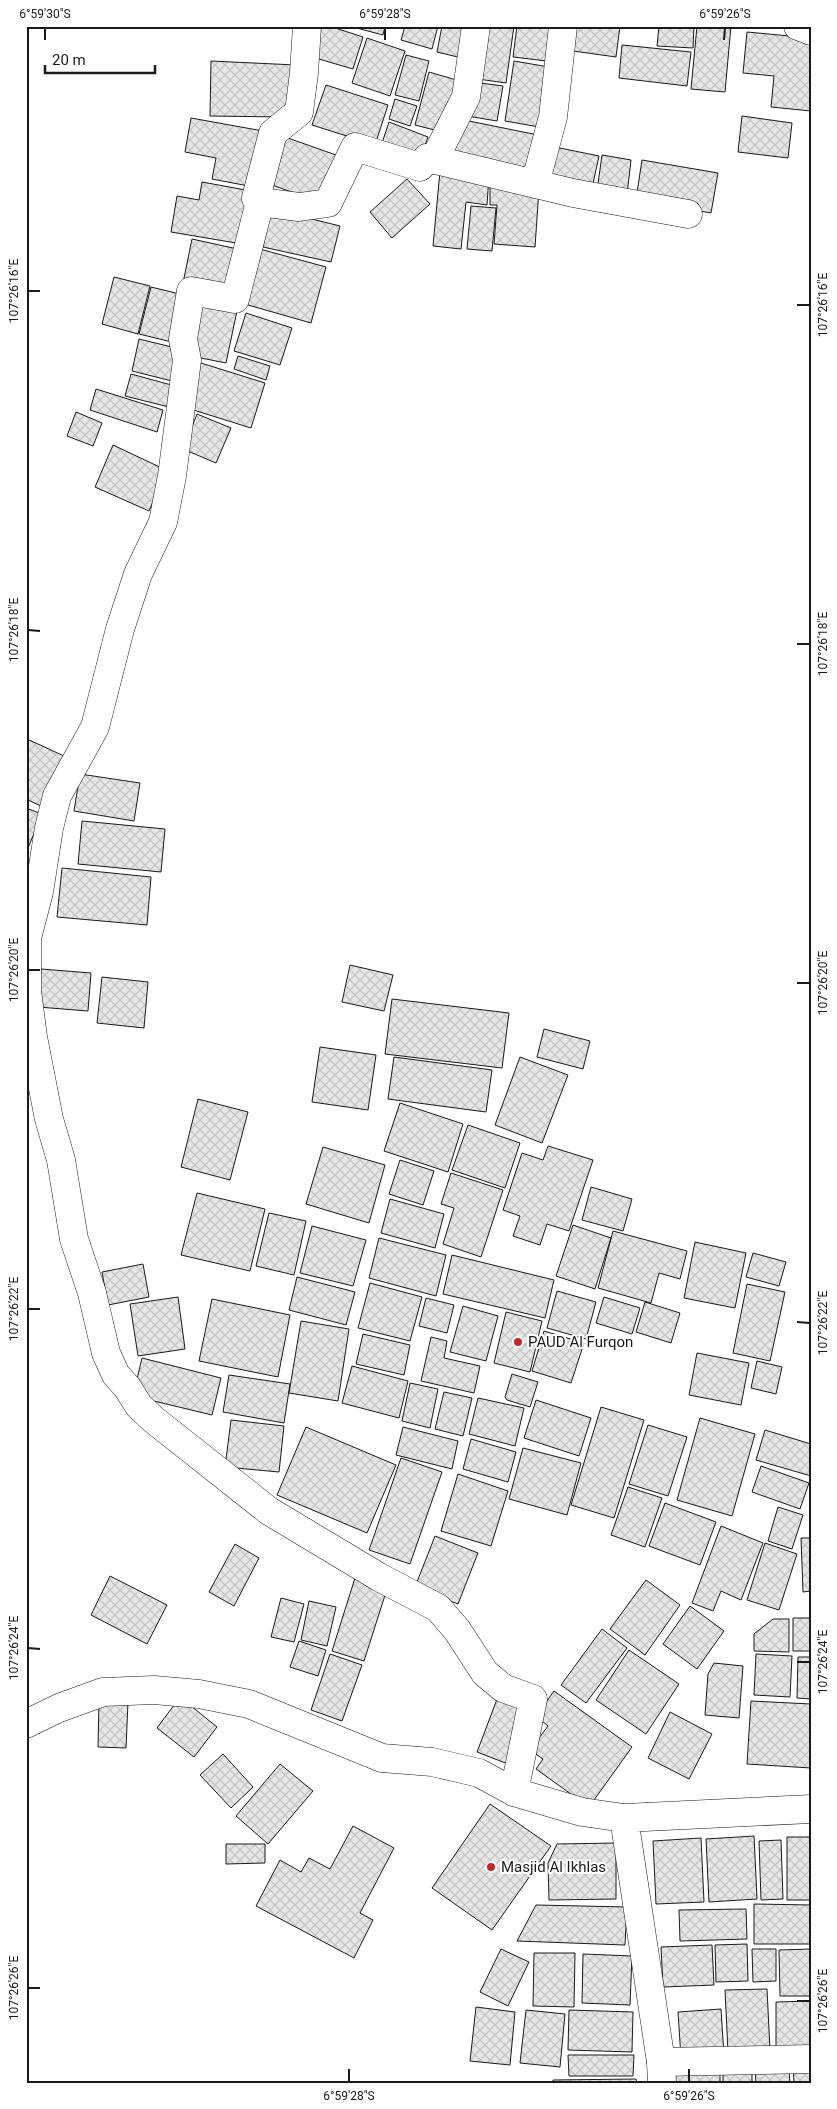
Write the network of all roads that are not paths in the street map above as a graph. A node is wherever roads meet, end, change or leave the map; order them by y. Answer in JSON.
{"nodes":[{"id":1,"x":307,"y":26,"type":"edge"},
{"id":2,"x":476,"y":26,"type":"edge"},
{"id":3,"x":563,"y":26,"type":"edge"},
{"id":4,"x":798,"y":26,"type":"edge"},
{"id":5,"x":811,"y":31,"type":"edge"},
{"id":6,"x":434,"y":160,"type":"junction"},
{"id":7,"x":535,"y":184,"type":"junction"},
{"id":8,"x":260,"y":202,"type":"junction"},
{"id":9,"x":688,"y":214,"type":"dead end"},
{"id":10,"x":26,"y":1724,"type":"edge"},
{"id":11,"x":514,"y":1792,"type":"junction"},
{"id":12,"x":811,"y":1809,"type":"edge"},
{"id":13,"x":624,"y":1818,"type":"junction"},
{"id":14,"x":811,"y":2059,"type":"edge"},
{"id":15,"x":662,"y":2072,"type":"edge"}],
"edges":[{"from":1,"to":8,"type":"street"},
{"from":2,"to":6,"type":"street"},
{"from":3,"to":7,"type":"street"},
{"from":4,"to":5,"type":"street"},
{"from":6,"to":7,"type":"street"},
{"from":6,"to":8,"type":"street"},
{"from":7,"to":9,"type":"street"},
{"from":8,"to":11,"type":"street"},
{"from":10,"to":11,"type":"street"},
{"from":11,"to":13,"type":"street"},
{"from":12,"to":13,"type":"street"},
{"from":13,"to":15,"type":"street"},
{"from":14,"to":15,"type":"street"}]}
